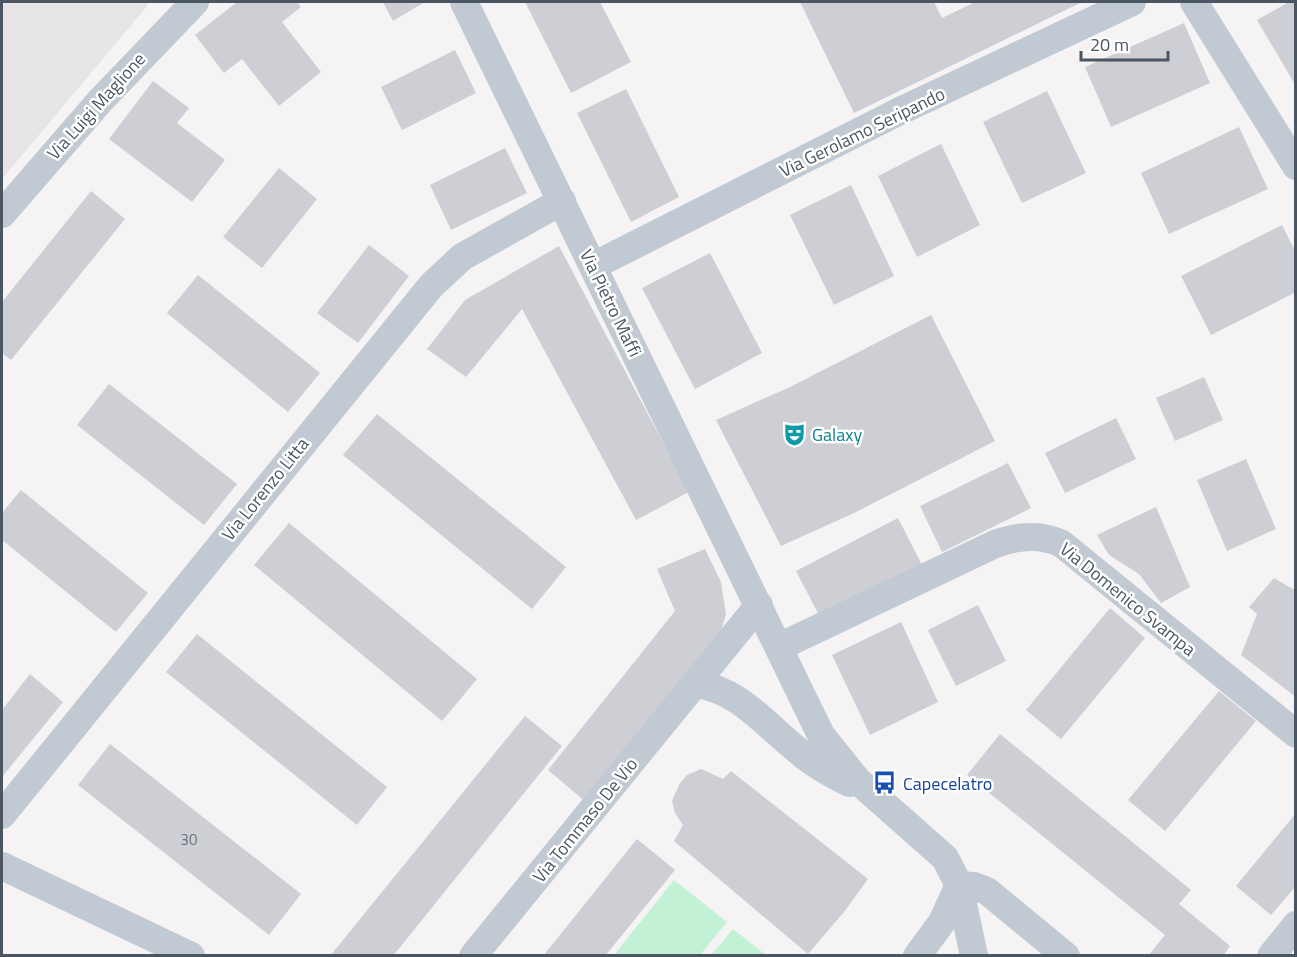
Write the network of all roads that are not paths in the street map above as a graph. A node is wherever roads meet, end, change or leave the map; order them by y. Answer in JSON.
{"nodes":[{"id":1,"x":195,"y":2,"type":"edge"},
{"id":2,"x":464,"y":2,"type":"edge"},
{"id":3,"x":1132,"y":2,"type":"edge"},
{"id":4,"x":1194,"y":2,"type":"edge"},
{"id":5,"x":1296,"y":166,"type":"edge"},
{"id":6,"x":562,"y":201,"type":"junction"},
{"id":7,"x":2,"y":214,"type":"edge"},
{"id":8,"x":593,"y":266,"type":"junction"},
{"id":9,"x":759,"y":605,"type":"junction"},
{"id":10,"x":779,"y":647,"type":"junction"},
{"id":11,"x":696,"y":684,"type":"junction"},
{"id":12,"x":1296,"y":734,"type":"edge"},
{"id":13,"x":880,"y":800,"type":"junction"},
{"id":14,"x":2,"y":815,"type":"edge"},
{"id":15,"x":2,"y":866,"type":"edge"},
{"id":16,"x":959,"y":885,"type":"junction"},
{"id":17,"x":1296,"y":926,"type":"edge"},
{"id":18,"x":191,"y":956,"type":"edge"},
{"id":19,"x":473,"y":956,"type":"edge"},
{"id":20,"x":917,"y":956,"type":"edge"},
{"id":21,"x":974,"y":956,"type":"edge"},
{"id":22,"x":1066,"y":956,"type":"edge"},
{"id":23,"x":1271,"y":956,"type":"edge"}],
"edges":[{"from":1,"to":7,"type":"street","name":"Via Luigi Maglione"},
{"from":2,"to":6,"type":"street","name":"Via Pietro Maffi"},
{"from":3,"to":8,"type":"street","name":"Via Gerolamo Seripando"},
{"from":4,"to":5,"type":"street"},
{"from":6,"to":8,"type":"street","name":"Via Pietro Maffi"},
{"from":6,"to":14,"type":"street","name":"Via Lorenzo Litta"},
{"from":8,"to":9,"type":"street","name":"Via Pietro Maffi"},
{"from":9,"to":10,"type":"street","name":"Via Pietro Maffi"},
{"from":9,"to":11,"type":"street","name":"Via Tommaso De Vio"},
{"from":10,"to":12,"type":"street","name":"Via Domenico Svampa"},
{"from":10,"to":13,"type":"street","name":"Via Pietro Maffi"},
{"from":11,"to":13,"type":"street"},
{"from":11,"to":19,"type":"street","name":"Via Tommaso De Vio"},
{"from":13,"to":16,"type":"street"},
{"from":15,"to":18,"type":"street"},
{"from":16,"to":20,"type":"street"},
{"from":16,"to":21,"type":"street"},
{"from":16,"to":22,"type":"street"},
{"from":17,"to":23,"type":"street"}]}
